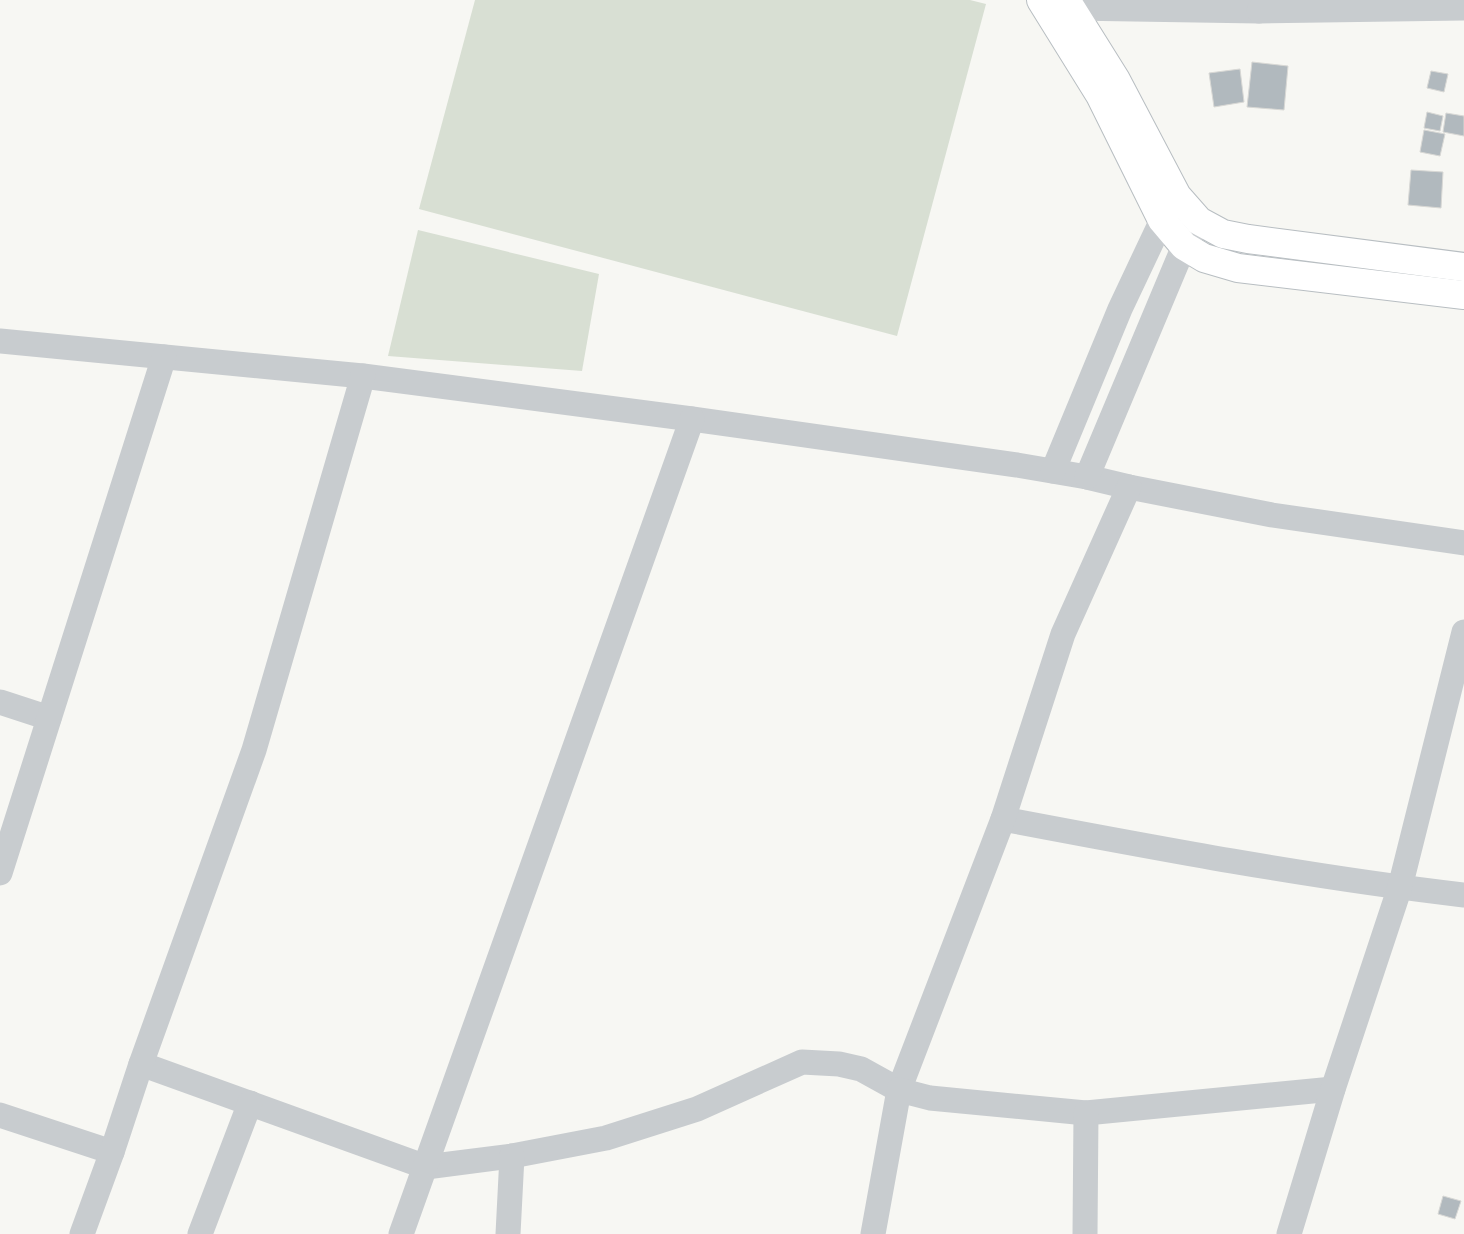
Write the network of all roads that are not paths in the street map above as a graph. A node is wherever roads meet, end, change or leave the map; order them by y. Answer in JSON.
{"nodes":[{"id":1,"x":1041,"y":0,"type":"edge"},
{"id":2,"x":1068,"y":4,"type":"edge"},
{"id":3,"x":1259,"y":5,"type":"edge"},
{"id":4,"x":1464,"y":8,"type":"edge"},
{"id":5,"x":1178,"y":196,"type":"junction"},
{"id":6,"x":1162,"y":220,"type":"junction"},
{"id":7,"x":1199,"y":221,"type":"junction"},
{"id":8,"x":1184,"y":246,"type":"junction"},
{"id":9,"x":1464,"y":266,"type":"edge"},
{"id":10,"x":1464,"y":296,"type":"edge"},
{"id":11,"x":0,"y":341,"type":"edge"},
{"id":12,"x":164,"y":357,"type":"junction"},
{"id":13,"x":363,"y":376,"type":"junction"},
{"id":14,"x":692,"y":419,"type":"junction"},
{"id":15,"x":1053,"y":471,"type":"junction"},
{"id":16,"x":1087,"y":476,"type":"junction"},
{"id":17,"x":1129,"y":487,"type":"junction"},
{"id":18,"x":1464,"y":543,"type":"edge"},
{"id":19,"x":1464,"y":632,"type":"edge"},
{"id":20,"x":0,"y":702,"type":"edge"},
{"id":21,"x":49,"y":718,"type":"junction"},
{"id":22,"x":1003,"y":819,"type":"junction"},
{"id":23,"x":0,"y":873,"type":"edge"},
{"id":24,"x":1400,"y":887,"type":"junction"},
{"id":25,"x":1464,"y":895,"type":"edge"},
{"id":26,"x":141,"y":1064,"type":"junction"},
{"id":27,"x":1333,"y":1089,"type":"junction"},
{"id":28,"x":898,"y":1090,"type":"junction"},
{"id":29,"x":250,"y":1103,"type":"junction"},
{"id":30,"x":1086,"y":1113,"type":"junction"},
{"id":31,"x":0,"y":1115,"type":"edge"},
{"id":32,"x":112,"y":1152,"type":"junction"},
{"id":33,"x":512,"y":1156,"type":"junction"},
{"id":34,"x":426,"y":1167,"type":"junction"},
{"id":35,"x":82,"y":1234,"type":"edge"},
{"id":36,"x":200,"y":1234,"type":"edge"},
{"id":37,"x":401,"y":1234,"type":"edge"},
{"id":38,"x":508,"y":1234,"type":"edge"},
{"id":39,"x":873,"y":1234,"type":"edge"},
{"id":40,"x":1085,"y":1234,"type":"edge"},
{"id":41,"x":1289,"y":1234,"type":"edge"}],
"edges":[{"from":1,"to":6,"type":"street"},
{"from":2,"to":3,"type":"street"},
{"from":2,"to":5,"type":"street"},
{"from":3,"to":4,"type":"street"},
{"from":5,"to":6,"type":"street"},
{"from":5,"to":7,"type":"street"},
{"from":6,"to":8,"type":"street"},
{"from":6,"to":15,"type":"street"},
{"from":7,"to":8,"type":"street"},
{"from":7,"to":9,"type":"street"},
{"from":8,"to":10,"type":"street"},
{"from":8,"to":16,"type":"street"},
{"from":11,"to":12,"type":"street"},
{"from":12,"to":13,"type":"street"},
{"from":12,"to":21,"type":"street"},
{"from":13,"to":14,"type":"street"},
{"from":13,"to":26,"type":"street"},
{"from":14,"to":15,"type":"street"},
{"from":14,"to":34,"type":"street"},
{"from":15,"to":16,"type":"street"},
{"from":16,"to":17,"type":"street"},
{"from":17,"to":18,"type":"street"},
{"from":17,"to":22,"type":"street"},
{"from":19,"to":24,"type":"street"},
{"from":20,"to":21,"type":"street"},
{"from":21,"to":23,"type":"street"},
{"from":22,"to":24,"type":"street"},
{"from":22,"to":28,"type":"street"},
{"from":24,"to":25,"type":"street"},
{"from":24,"to":27,"type":"street"},
{"from":26,"to":29,"type":"street"},
{"from":26,"to":32,"type":"street"},
{"from":27,"to":30,"type":"street"},
{"from":27,"to":41,"type":"street"},
{"from":28,"to":30,"type":"street"},
{"from":28,"to":33,"type":"street"},
{"from":28,"to":39,"type":"street"},
{"from":29,"to":34,"type":"street"},
{"from":29,"to":36,"type":"street"},
{"from":30,"to":40,"type":"street"},
{"from":31,"to":32,"type":"street"},
{"from":32,"to":35,"type":"street"},
{"from":33,"to":34,"type":"street"},
{"from":33,"to":38,"type":"street"},
{"from":34,"to":37,"type":"street"}]}
